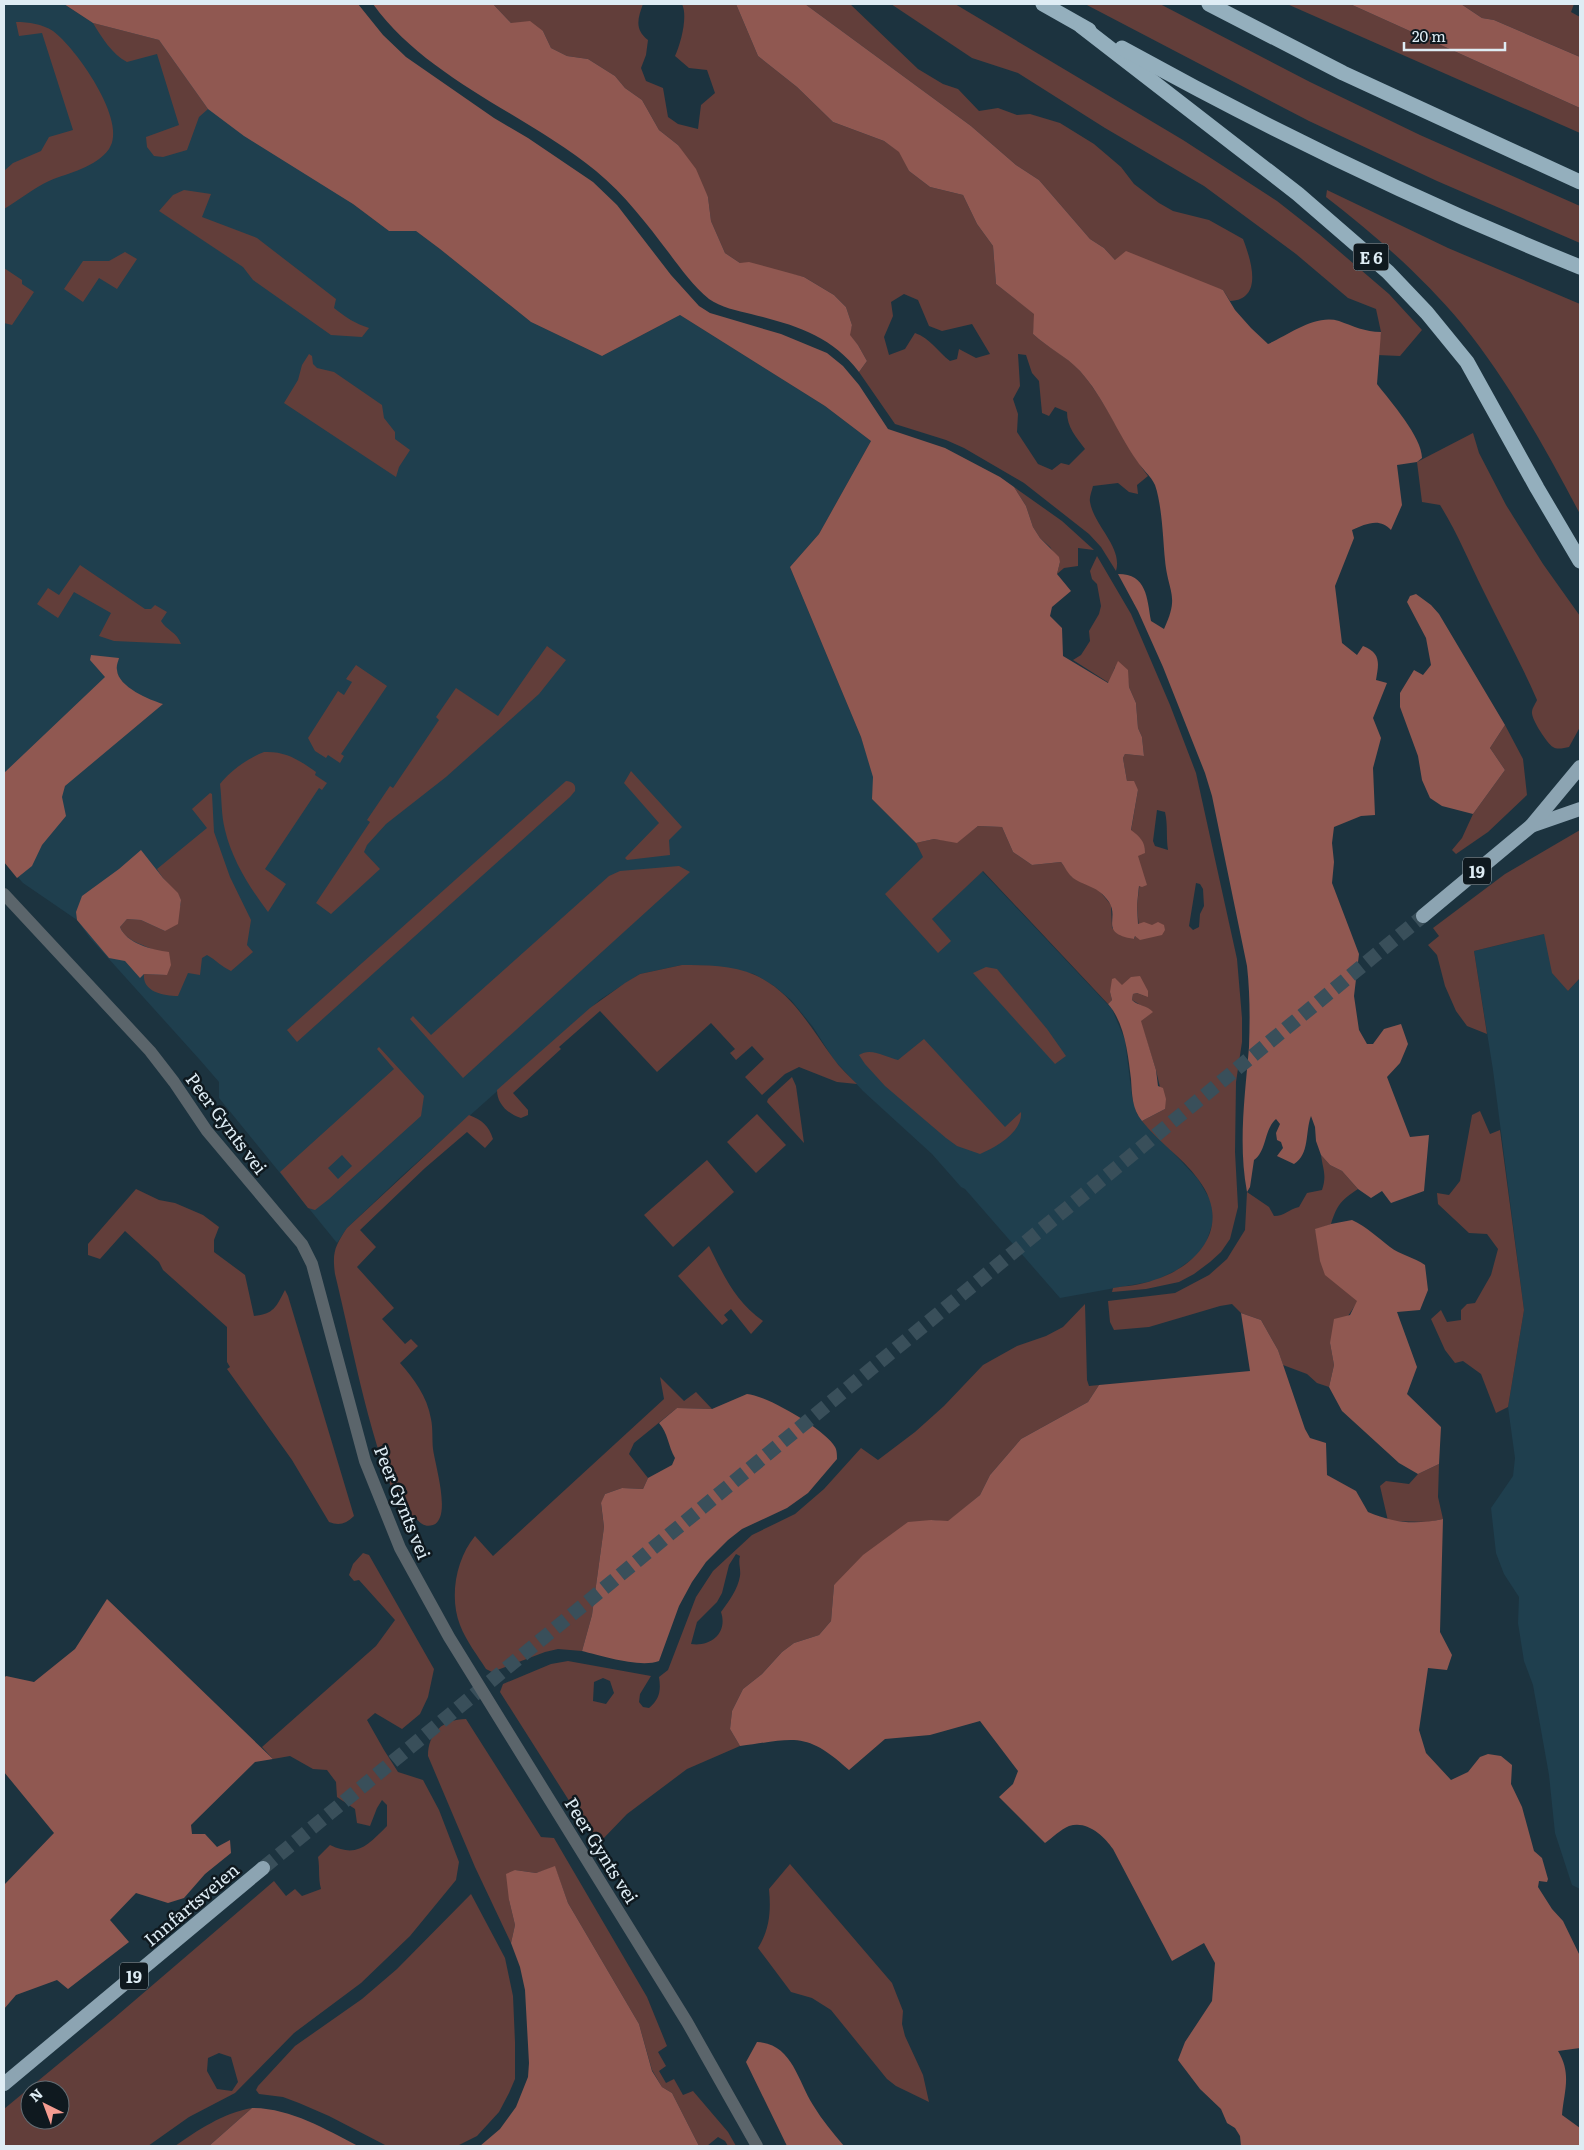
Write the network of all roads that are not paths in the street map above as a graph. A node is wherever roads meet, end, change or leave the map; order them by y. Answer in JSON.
{"nodes":[{"id":1,"x":1043,"y":4,"type":"edge"},
{"id":2,"x":1209,"y":4,"type":"edge"},
{"id":3,"x":1081,"y":26,"type":"junction"},
{"id":4,"x":1580,"y":182,"type":"edge"},
{"id":5,"x":1580,"y":267,"type":"edge"},
{"id":6,"x":1580,"y":561,"type":"edge"},
{"id":7,"x":1580,"y":768,"type":"edge"},
{"id":8,"x":1580,"y":809,"type":"edge"},
{"id":9,"x":1530,"y":826,"type":"junction"},
{"id":10,"x":4,"y":894,"type":"edge"},
{"id":11,"x":1423,"y":916,"type":"tunnel mouth"},
{"id":12,"x":263,"y":1868,"type":"tunnel mouth"},
{"id":13,"x":4,"y":2084,"type":"edge"},
{"id":14,"x":757,"y":2146,"type":"edge"}],
"edges":[{"from":1,"to":3,"type":"highway","number":"E 6"},
{"from":2,"to":4,"type":"highway"},
{"from":3,"to":5,"type":"highway","number":"E 6"},
{"from":3,"to":6,"type":"highway","number":"E 6"},
{"from":7,"to":9,"type":"highway","number":"19"},
{"from":8,"to":9,"type":"highway","number":"19"},
{"from":9,"to":11,"type":"highway","number":"19"},
{"from":10,"to":14,"type":"street","name":"Peer Gynts vei"},
{"from":12,"to":13,"type":"highway","name":"Innfartsveien","number":"19"}]}
